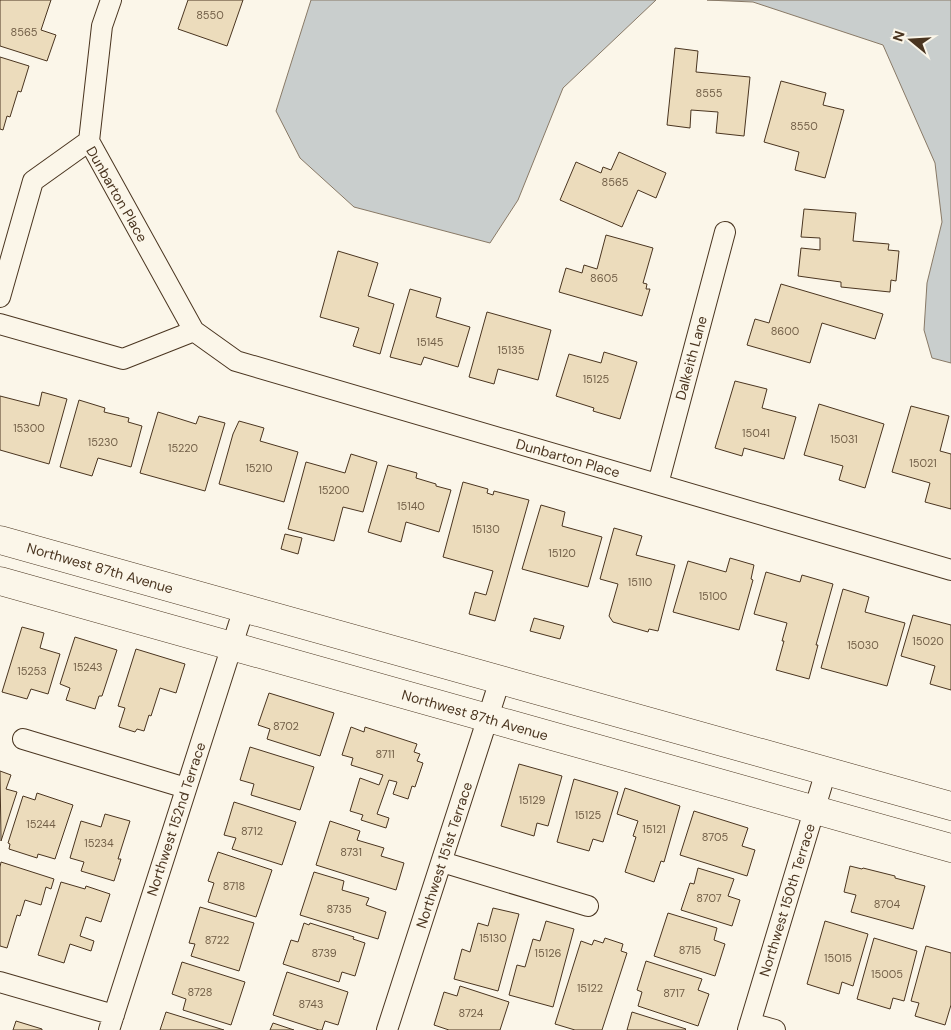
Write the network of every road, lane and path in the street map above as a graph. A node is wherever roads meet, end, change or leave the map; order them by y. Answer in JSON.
{"nodes":[{"id":1,"x":111,"y":0,"type":"edge"},
{"id":2,"x":89,"y":141,"type":"junction"},
{"id":3,"x":725,"y":232,"type":"dead end"},
{"id":4,"x":0,"y":297,"type":"edge"},
{"id":5,"x":0,"y":324,"type":"edge"},
{"id":6,"x":194,"y":331,"type":"junction"},
{"id":7,"x":658,"y":484,"type":"junction"},
{"id":8,"x":0,"y":540,"type":"edge"},
{"id":9,"x":951,"y":570,"type":"edge"},
{"id":10,"x":0,"y":582,"type":"edge"},
{"id":11,"x":244,"y":608,"type":"junction"},
{"id":12,"x":231,"y":647,"type":"junction"},
{"id":13,"x":500,"y":680,"type":"junction"},
{"id":14,"x":488,"y":718,"type":"junction"},
{"id":15,"x":23,"y":739,"type":"dead end"},
{"id":16,"x":826,"y":771,"type":"junction"},
{"id":17,"x":186,"y":788,"type":"junction"},
{"id":18,"x":951,"y":806,"type":"edge"},
{"id":19,"x":814,"y":810,"type":"junction"},
{"id":20,"x":951,"y":848,"type":"edge"},
{"id":21,"x":442,"y":862,"type":"junction"},
{"id":22,"x":588,"y":906,"type":"dead end"},
{"id":23,"x":0,"y":982,"type":"edge"},
{"id":24,"x":112,"y":1023,"type":"edge"},
{"id":25,"x":749,"y":1027,"type":"edge"},
{"id":26,"x":387,"y":1030,"type":"edge"},
{"id":27,"x":775,"y":1030,"type":"edge"}],
"edges":[{"from":1,"to":2,"type":"street"},
{"from":2,"to":4,"type":"street","name":"Dunbarton Place"},
{"from":2,"to":6,"type":"street","name":"Dunbarton Place"},
{"from":3,"to":7,"type":"street","name":"Dalkeith Lane"},
{"from":5,"to":6,"type":"street"},
{"from":6,"to":7,"type":"street","name":"Dunbarton Place"},
{"from":7,"to":9,"type":"street","name":"Dunbarton Place"},
{"from":8,"to":11,"type":"main road","name":"Northwest 87th Avenue"},
{"from":10,"to":12,"type":"main road","name":"Northwest 87th Avenue"},
{"from":11,"to":12,"type":"street","name":"Northwest 152nd Terrace"},
{"from":11,"to":13,"type":"main road","name":"Northwest 87th Avenue"},
{"from":12,"to":14,"type":"main road","name":"Northwest 87th Avenue"},
{"from":12,"to":17,"type":"street","name":"Northwest 152nd Terrace"},
{"from":13,"to":14,"type":"street","name":"Northwest 151st Terrace"},
{"from":13,"to":16,"type":"main road","name":"Northwest 87th Avenue"},
{"from":14,"to":19,"type":"main road","name":"Northwest 87th Avenue"},
{"from":14,"to":21,"type":"street","name":"Northwest 151st Terrace"},
{"from":15,"to":17,"type":"street"},
{"from":16,"to":18,"type":"main road","name":"Northwest 87th Avenue"},
{"from":16,"to":19,"type":"street","name":"Northwest 150th Terrace"},
{"from":17,"to":24,"type":"street","name":"Northwest 152nd Terrace"},
{"from":19,"to":20,"type":"main road","name":"Northwest 87th Avenue"},
{"from":19,"to":25,"type":"street","name":"Northwest 150th Terrace"},
{"from":21,"to":22,"type":"street"},
{"from":21,"to":26,"type":"street","name":"Northwest 151st Terrace"},
{"from":23,"to":24,"type":"street"},
{"from":25,"to":27,"type":"street"}]}
